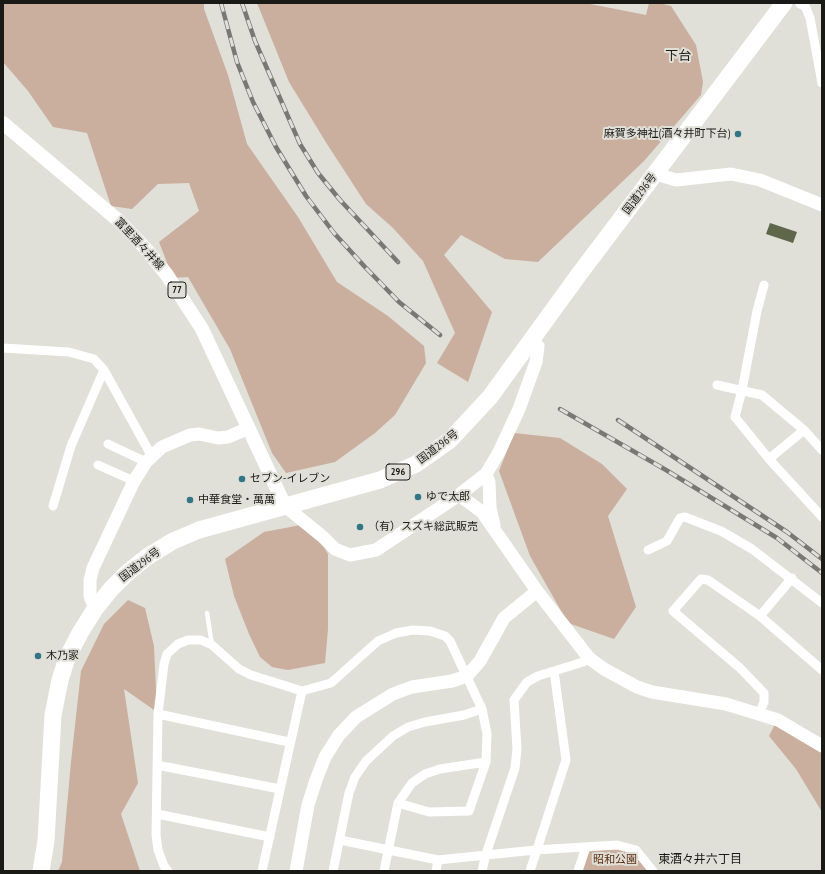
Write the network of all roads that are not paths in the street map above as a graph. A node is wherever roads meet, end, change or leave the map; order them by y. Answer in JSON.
{"nodes":[{"id":1,"x":792,"y":3,"type":"edge"},
{"id":2,"x":822,"y":83,"type":"edge"},
{"id":3,"x":3,"y":123,"type":"edge"},
{"id":4,"x":656,"y":174,"type":"junction"},
{"id":5,"x":822,"y":205,"type":"edge"},
{"id":6,"x":764,"y":285,"type":"dead end"},
{"id":7,"x":532,"y":340,"type":"junction"},
{"id":8,"x":3,"y":348,"type":"edge"},
{"id":9,"x":104,"y":370,"type":"junction"},
{"id":10,"x":717,"y":385,"type":"dead end"},
{"id":11,"x":742,"y":390,"type":"junction"},
{"id":12,"x":249,"y":428,"type":"junction"},
{"id":13,"x":804,"y":430,"type":"junction"},
{"id":14,"x":108,"y":444,"type":"dead end"},
{"id":15,"x":822,"y":450,"type":"edge"},
{"id":16,"x":149,"y":458,"type":"junction"},
{"id":17,"x":769,"y":460,"type":"junction"},
{"id":18,"x":98,"y":465,"type":"dead end"},
{"id":19,"x":486,"y":474,"type":"junction"},
{"id":20,"x":134,"y":481,"type":"junction"},
{"id":21,"x":459,"y":494,"type":"junction"},
{"id":22,"x":53,"y":506,"type":"dead end"},
{"id":23,"x":285,"y":506,"type":"junction"},
{"id":24,"x":822,"y":516,"type":"edge"},
{"id":25,"x":495,"y":530,"type":"junction"},
{"id":26,"x":648,"y":550,"type":"dead end"},
{"id":27,"x":792,"y":578,"type":"junction"},
{"id":28,"x":537,"y":591,"type":"junction"},
{"id":29,"x":822,"y":603,"type":"edge"},
{"id":30,"x":95,"y":609,"type":"junction"},
{"id":31,"x":207,"y":613,"type":"dead end"},
{"id":32,"x":760,"y":616,"type":"junction"},
{"id":33,"x":212,"y":644,"type":"junction"},
{"id":34,"x":589,"y":658,"type":"junction"},
{"id":35,"x":822,"y":670,"type":"edge"},
{"id":36,"x":554,"y":671,"type":"junction"},
{"id":37,"x":467,"y":676,"type":"junction"},
{"id":38,"x":302,"y":691,"type":"junction"},
{"id":39,"x":482,"y":709,"type":"junction"},
{"id":40,"x":158,"y":714,"type":"junction"},
{"id":41,"x":759,"y":714,"type":"junction"},
{"id":42,"x":290,"y":742,"type":"junction"},
{"id":43,"x":822,"y":746,"type":"edge"},
{"id":44,"x":486,"y":762,"type":"junction"},
{"id":45,"x":157,"y":765,"type":"junction"},
{"id":46,"x":280,"y":789,"type":"junction"},
{"id":47,"x":398,"y":804,"type":"junction"},
{"id":48,"x":157,"y":814,"type":"junction"},
{"id":49,"x":270,"y":837,"type":"junction"},
{"id":50,"x":340,"y":840,"type":"junction"},
{"id":51,"x":586,"y":848,"type":"junction"},
{"id":52,"x":388,"y":850,"type":"junction"},
{"id":53,"x":535,"y":850,"type":"junction"},
{"id":54,"x":486,"y":854,"type":"junction"},
{"id":55,"x":438,"y":860,"type":"junction"},
{"id":56,"x":41,"y":871,"type":"edge"},
{"id":57,"x":168,"y":871,"type":"edge"},
{"id":58,"x":262,"y":871,"type":"edge"},
{"id":59,"x":296,"y":871,"type":"edge"},
{"id":60,"x":333,"y":871,"type":"edge"},
{"id":61,"x":384,"y":871,"type":"edge"},
{"id":62,"x":436,"y":871,"type":"edge"},
{"id":63,"x":482,"y":871,"type":"edge"},
{"id":64,"x":530,"y":871,"type":"edge"},
{"id":65,"x":578,"y":871,"type":"edge"},
{"id":66,"x":653,"y":871,"type":"edge"}],
"edges":[{"from":1,"to":2,"type":"street"},
{"from":1,"to":4,"type":"highway","name":"国道296号","number":"296"},
{"from":3,"to":12,"type":"main road","name":"富里酒々井線","number":"77"},
{"from":4,"to":5,"type":"street"},
{"from":4,"to":7,"type":"highway","name":"国道296号","number":"296"},
{"from":6,"to":11,"type":"street"},
{"from":7,"to":19,"type":"street"},
{"from":7,"to":23,"type":"highway","name":"国道296号","number":"296"},
{"from":8,"to":9,"type":"street"},
{"from":9,"to":16,"type":"street"},
{"from":9,"to":22,"type":"street"},
{"from":10,"to":11,"type":"street"},
{"from":11,"to":13,"type":"street"},
{"from":11,"to":17,"type":"street"},
{"from":12,"to":16,"type":"street"},
{"from":12,"to":23,"type":"main road","name":"富里酒々井線","number":"77"},
{"from":13,"to":15,"type":"street"},
{"from":13,"to":17,"type":"street"},
{"from":14,"to":16,"type":"street"},
{"from":16,"to":20,"type":"street"},
{"from":17,"to":24,"type":"street"},
{"from":18,"to":20,"type":"street"},
{"from":19,"to":21,"type":"street"},
{"from":19,"to":25,"type":"street"},
{"from":20,"to":30,"type":"street"},
{"from":21,"to":23,"type":"street"},
{"from":21,"to":25,"type":"street"},
{"from":23,"to":30,"type":"highway","name":"国道296号","number":"296"},
{"from":25,"to":28,"type":"street"},
{"from":26,"to":27,"type":"street"},
{"from":27,"to":29,"type":"street"},
{"from":27,"to":32,"type":"street"},
{"from":28,"to":34,"type":"street"},
{"from":28,"to":37,"type":"street"},
{"from":30,"to":56,"type":"highway","name":"国道296号","number":"296"},
{"from":31,"to":33,"type":"lane"},
{"from":32,"to":35,"type":"street"},
{"from":32,"to":41,"type":"street"},
{"from":33,"to":38,"type":"street"},
{"from":33,"to":40,"type":"street"},
{"from":34,"to":36,"type":"street"},
{"from":34,"to":41,"type":"street"},
{"from":36,"to":53,"type":"street"},
{"from":36,"to":54,"type":"street"},
{"from":37,"to":38,"type":"street"},
{"from":37,"to":39,"type":"street"},
{"from":37,"to":59,"type":"street"},
{"from":38,"to":42,"type":"street"},
{"from":39,"to":44,"type":"street"},
{"from":39,"to":50,"type":"street"},
{"from":40,"to":42,"type":"street"},
{"from":40,"to":45,"type":"street"},
{"from":41,"to":43,"type":"street"},
{"from":42,"to":46,"type":"street"},
{"from":44,"to":47,"type":"street"},
{"from":44,"to":47,"type":"street"},
{"from":45,"to":46,"type":"street"},
{"from":45,"to":48,"type":"street"},
{"from":46,"to":49,"type":"street"},
{"from":47,"to":52,"type":"street"},
{"from":48,"to":49,"type":"street"},
{"from":48,"to":57,"type":"street"},
{"from":49,"to":58,"type":"street"},
{"from":50,"to":52,"type":"street"},
{"from":50,"to":60,"type":"street"},
{"from":51,"to":53,"type":"street"},
{"from":51,"to":65,"type":"street"},
{"from":51,"to":66,"type":"street"},
{"from":52,"to":55,"type":"street"},
{"from":52,"to":61,"type":"street"},
{"from":53,"to":54,"type":"street"},
{"from":53,"to":64,"type":"street"},
{"from":54,"to":55,"type":"street"},
{"from":54,"to":63,"type":"street"},
{"from":55,"to":62,"type":"street"}]}
